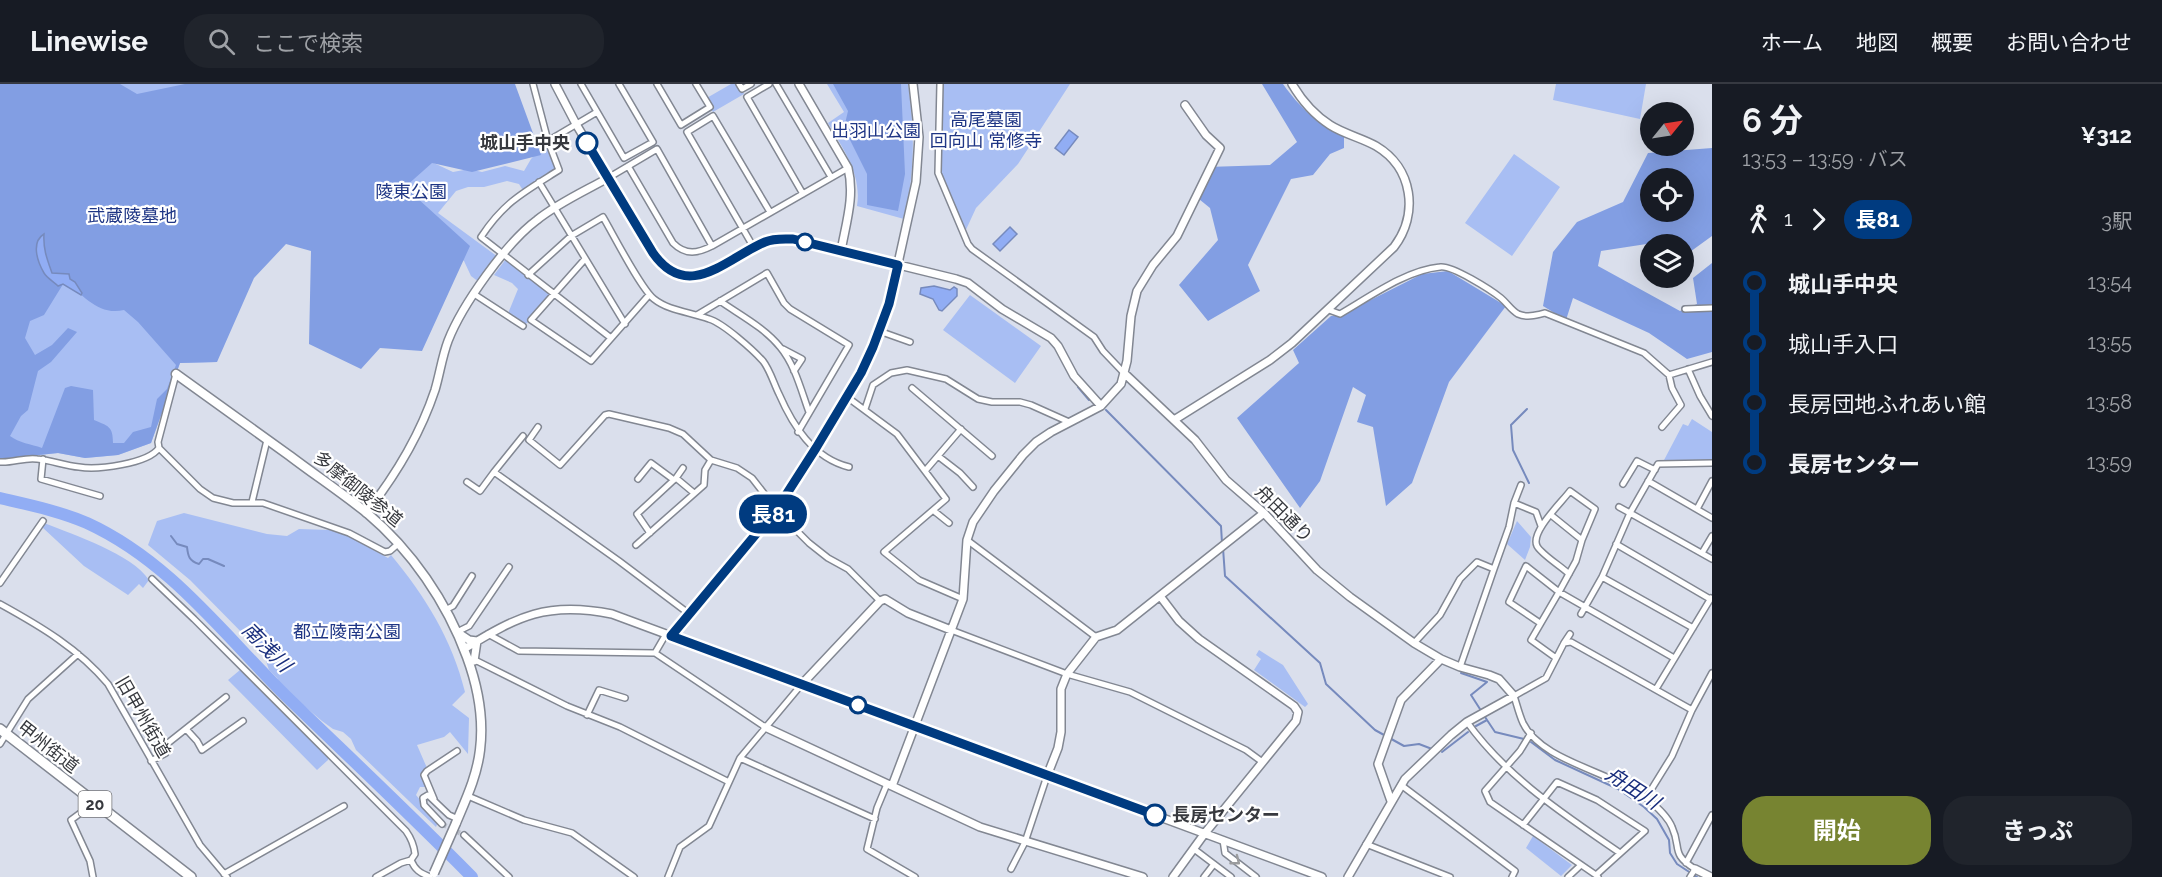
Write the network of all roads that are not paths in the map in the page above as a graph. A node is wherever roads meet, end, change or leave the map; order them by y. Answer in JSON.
{"nodes":[{"id":1,"x":533,"y":84,"type":"edge"},
{"id":2,"x":555,"y":84,"type":"edge"},
{"id":3,"x":581,"y":84,"type":"edge"},
{"id":4,"x":619,"y":84,"type":"edge"},
{"id":5,"x":657,"y":84,"type":"edge"},
{"id":6,"x":696,"y":84,"type":"edge"},
{"id":7,"x":739,"y":84,"type":"edge"},
{"id":8,"x":751,"y":84,"type":"edge"},
{"id":9,"x":769,"y":84,"type":"edge"},
{"id":10,"x":776,"y":84,"type":"edge"},
{"id":11,"x":800,"y":84,"type":"edge"},
{"id":12,"x":914,"y":84,"type":"edge"},
{"id":13,"x":940,"y":84,"type":"edge"},
{"id":14,"x":1292,"y":84,"type":"edge"},
{"id":15,"x":1185,"y":105,"type":"dead end"},
{"id":16,"x":597,"y":112,"type":"junction"},
{"id":17,"x":576,"y":124,"type":"junction"},
{"id":18,"x":548,"y":141,"type":"junction"},
{"id":19,"x":628,"y":166,"type":"junction"},
{"id":20,"x":848,"y":168,"type":"junction"},
{"id":21,"x":831,"y":177,"type":"junction"},
{"id":22,"x":608,"y":178,"type":"junction"},
{"id":23,"x":539,"y":182,"type":"junction"},
{"id":24,"x":802,"y":194,"type":"junction"},
{"id":25,"x":554,"y":209,"type":"junction"},
{"id":26,"x":770,"y":212,"type":"junction"},
{"id":27,"x":742,"y":229,"type":"junction"},
{"id":28,"x":571,"y":236,"type":"junction"},
{"id":29,"x":712,"y":246,"type":"junction"},
{"id":30,"x":754,"y":248,"type":"junction"},
{"id":31,"x":841,"y":251,"type":"junction"},
{"id":32,"x":503,"y":256,"type":"junction"},
{"id":33,"x":585,"y":259,"type":"junction"},
{"id":34,"x":898,"y":265,"type":"junction"},
{"id":35,"x":528,"y":275,"type":"junction"},
{"id":36,"x":474,"y":294,"type":"junction"},
{"id":37,"x":553,"y":294,"type":"junction"},
{"id":38,"x":649,"y":295,"type":"junction"},
{"id":39,"x":720,"y":301,"type":"junction"},
{"id":40,"x":1712,"y":308,"type":"edge"},
{"id":41,"x":1685,"y":309,"type":"dead end"},
{"id":42,"x":1329,"y":310,"type":"junction"},
{"id":43,"x":697,"y":315,"type":"junction"},
{"id":44,"x":625,"y":324,"type":"junction"},
{"id":45,"x":523,"y":326,"type":"dead end"},
{"id":46,"x":879,"y":331,"type":"junction"},
{"id":47,"x":908,"y":332,"type":"dead end"},
{"id":48,"x":611,"y":338,"type":"junction"},
{"id":49,"x":782,"y":348,"type":"junction"},
{"id":50,"x":1712,"y":362,"type":"edge"},
{"id":51,"x":1688,"y":369,"type":"junction"},
{"id":52,"x":794,"y":371,"type":"junction"},
{"id":53,"x":1125,"y":373,"type":"junction"},
{"id":54,"x":176,"y":374,"type":"joint"},
{"id":55,"x":1669,"y":375,"type":"junction"},
{"id":56,"x":912,"y":388,"type":"dead end"},
{"id":57,"x":847,"y":397,"type":"junction"},
{"id":58,"x":1101,"y":406,"type":"junction"},
{"id":59,"x":865,"y":409,"type":"junction"},
{"id":60,"x":809,"y":412,"type":"junction"},
{"id":61,"x":1712,"y":416,"type":"edge"},
{"id":62,"x":1174,"y":420,"type":"junction"},
{"id":63,"x":1070,"y":422,"type":"junction"},
{"id":64,"x":538,"y":427,"type":"dead end"},
{"id":65,"x":1662,"y":427,"type":"dead end"},
{"id":66,"x":960,"y":429,"type":"junction"},
{"id":67,"x":798,"y":432,"type":"junction"},
{"id":68,"x":523,"y":436,"type":"dead end"},
{"id":69,"x":267,"y":440,"type":"junction"},
{"id":70,"x":159,"y":448,"type":"junction"},
{"id":71,"x":816,"y":448,"type":"junction"},
{"id":72,"x":938,"y":456,"type":"junction"},
{"id":73,"x":992,"y":456,"type":"dead end"},
{"id":74,"x":43,"y":459,"type":"junction"},
{"id":75,"x":711,"y":460,"type":"junction"},
{"id":76,"x":0,"y":462,"type":"edge"},
{"id":77,"x":1712,"y":463,"type":"edge"},
{"id":78,"x":849,"y":467,"type":"dead end"},
{"id":79,"x":683,"y":468,"type":"dead end"},
{"id":80,"x":1655,"y":470,"type":"junction"},
{"id":81,"x":925,"y":471,"type":"junction"},
{"id":82,"x":494,"y":472,"type":"junction"},
{"id":83,"x":638,"y":479,"type":"dead end"},
{"id":84,"x":675,"y":479,"type":"junction"},
{"id":85,"x":1648,"y":481,"type":"junction"},
{"id":86,"x":1712,"y":481,"type":"edge"},
{"id":87,"x":467,"y":482,"type":"dead end"},
{"id":88,"x":1623,"y":484,"type":"dead end"},
{"id":89,"x":1521,"y":485,"type":"dead end"},
{"id":90,"x":973,"y":488,"type":"dead end"},
{"id":91,"x":694,"y":493,"type":"junction"},
{"id":92,"x":100,"y":496,"type":"dead end"},
{"id":93,"x":252,"y":502,"type":"junction"},
{"id":94,"x":1514,"y":503,"type":"junction"},
{"id":95,"x":1619,"y":507,"type":"dead end"},
{"id":96,"x":777,"y":509,"type":"junction"},
{"id":97,"x":1697,"y":509,"type":"junction"},
{"id":98,"x":934,"y":511,"type":"junction"},
{"id":99,"x":366,"y":513,"type":"junction"},
{"id":100,"x":1264,"y":513,"type":"junction"},
{"id":101,"x":1630,"y":513,"type":"junction"},
{"id":102,"x":1551,"y":515,"type":"junction"},
{"id":103,"x":1712,"y":518,"type":"edge"},
{"id":104,"x":43,"y":521,"type":"dead end"},
{"id":105,"x":949,"y":523,"type":"dead end"},
{"id":106,"x":1541,"y":526,"type":"junction"},
{"id":107,"x":650,"y":533,"type":"junction"},
{"id":108,"x":1712,"y":536,"type":"edge"},
{"id":109,"x":967,"y":540,"type":"junction"},
{"id":110,"x":1582,"y":540,"type":"junction"},
{"id":111,"x":398,"y":544,"type":"junction"},
{"id":112,"x":1616,"y":544,"type":"junction"},
{"id":113,"x":636,"y":545,"type":"dead end"},
{"id":114,"x":1702,"y":553,"type":"junction"},
{"id":115,"x":1712,"y":559,"type":"edge"},
{"id":116,"x":509,"y":567,"type":"dead end"},
{"id":117,"x":1494,"y":569,"type":"junction"},
{"id":118,"x":1569,"y":574,"type":"junction"},
{"id":119,"x":472,"y":576,"type":"dead end"},
{"id":120,"x":1602,"y":577,"type":"junction"},
{"id":121,"x":152,"y":579,"type":"dead end"},
{"id":122,"x":0,"y":583,"type":"edge"},
{"id":123,"x":1560,"y":592,"type":"junction"},
{"id":124,"x":1160,"y":596,"type":"junction"},
{"id":125,"x":1711,"y":598,"type":"edge"},
{"id":126,"x":963,"y":599,"type":"junction"},
{"id":127,"x":880,"y":601,"type":"junction"},
{"id":128,"x":0,"y":604,"type":"edge"},
{"id":129,"x":1585,"y":607,"type":"junction"},
{"id":130,"x":445,"y":610,"type":"junction"},
{"id":131,"x":688,"y":613,"type":"junction"},
{"id":132,"x":1581,"y":614,"type":"dead end"},
{"id":133,"x":1540,"y":623,"type":"junction"},
{"id":134,"x":1693,"y":628,"type":"junction"},
{"id":135,"x":951,"y":630,"type":"junction"},
{"id":136,"x":457,"y":632,"type":"junction"},
{"id":137,"x":488,"y":634,"type":"junction"},
{"id":138,"x":668,"y":634,"type":"junction"},
{"id":139,"x":1570,"y":634,"type":"dead end"},
{"id":140,"x":1096,"y":637,"type":"junction"},
{"id":141,"x":477,"y":641,"type":"junction"},
{"id":142,"x":1414,"y":643,"type":"junction"},
{"id":143,"x":1564,"y":643,"type":"junction"},
{"id":144,"x":464,"y":649,"type":"junction"},
{"id":145,"x":655,"y":653,"type":"junction"},
{"id":146,"x":78,"y":654,"type":"junction"},
{"id":147,"x":1556,"y":658,"type":"junction"},
{"id":148,"x":1674,"y":658,"type":"junction"},
{"id":149,"x":1441,"y":659,"type":"junction"},
{"id":150,"x":472,"y":662,"type":"junction"},
{"id":151,"x":483,"y":664,"type":"junction"},
{"id":152,"x":1460,"y":667,"type":"junction"},
{"id":153,"x":1712,"y":673,"type":"edge"},
{"id":154,"x":1066,"y":674,"type":"junction"},
{"id":155,"x":474,"y":677,"type":"junction"},
{"id":156,"x":802,"y":684,"type":"junction"},
{"id":157,"x":1656,"y":689,"type":"junction"},
{"id":158,"x":1514,"y":696,"type":"junction"},
{"id":159,"x":226,"y":697,"type":"dead end"},
{"id":160,"x":625,"y":698,"type":"dead end"},
{"id":161,"x":1692,"y":710,"type":"junction"},
{"id":162,"x":587,"y":715,"type":"junction"},
{"id":163,"x":243,"y":721,"type":"dead end"},
{"id":164,"x":1467,"y":722,"type":"junction"},
{"id":165,"x":916,"y":726,"type":"junction"},
{"id":166,"x":765,"y":727,"type":"junction"},
{"id":167,"x":186,"y":729,"type":"junction"},
{"id":168,"x":3,"y":732,"type":"edge"},
{"id":169,"x":1531,"y":733,"type":"junction"},
{"id":170,"x":0,"y":744,"type":"edge"},
{"id":171,"x":457,"y":751,"type":"dead end"},
{"id":172,"x":740,"y":758,"type":"junction"},
{"id":173,"x":151,"y":761,"type":"junction"},
{"id":174,"x":1262,"y":761,"type":"junction"},
{"id":175,"x":1507,"y":767,"type":"junction"},
{"id":176,"x":1047,"y":776,"type":"junction"},
{"id":177,"x":729,"y":782,"type":"junction"},
{"id":178,"x":890,"y":785,"type":"junction"},
{"id":179,"x":1401,"y":786,"type":"junction"},
{"id":180,"x":468,"y":796,"type":"junction"},
{"id":181,"x":1646,"y":798,"type":"junction"},
{"id":182,"x":1542,"y":799,"type":"junction"},
{"id":183,"x":434,"y":800,"type":"junction"},
{"id":184,"x":1391,"y":801,"type":"junction"},
{"id":185,"x":94,"y":803,"type":"junction"},
{"id":186,"x":344,"y":806,"type":"dead end"},
{"id":187,"x":1712,"y":815,"type":"edge"},
{"id":188,"x":875,"y":819,"type":"junction"},
{"id":189,"x":457,"y":821,"type":"junction"},
{"id":190,"x":442,"y":824,"type":"tunnel mouth"},
{"id":191,"x":1523,"y":825,"type":"junction"},
{"id":192,"x":1205,"y":833,"type":"junction"},
{"id":193,"x":464,"y":835,"type":"tunnel mouth"},
{"id":194,"x":1223,"y":840,"type":"junction"},
{"id":195,"x":1025,"y":842,"type":"junction"},
{"id":196,"x":1366,"y":844,"type":"junction"},
{"id":197,"x":1194,"y":849,"type":"junction"},
{"id":198,"x":1620,"y":853,"type":"junction"},
{"id":199,"x":411,"y":860,"type":"junction"},
{"id":200,"x":1686,"y":863,"type":"junction"},
{"id":201,"x":1214,"y":864,"type":"junction"},
{"id":202,"x":1581,"y":865,"type":"junction"},
{"id":203,"x":1011,"y":869,"type":"dead end"},
{"id":204,"x":1694,"y":870,"type":"junction"},
{"id":205,"x":225,"y":876,"type":"edge"},
{"id":206,"x":432,"y":876,"type":"edge"},
{"id":207,"x":1597,"y":876,"type":"edge"},
{"id":208,"x":93,"y":877,"type":"edge"},
{"id":209,"x":191,"y":877,"type":"edge"},
{"id":210,"x":376,"y":877,"type":"edge"},
{"id":211,"x":509,"y":877,"type":"edge"},
{"id":212,"x":634,"y":877,"type":"edge"},
{"id":213,"x":668,"y":877,"type":"edge"},
{"id":214,"x":915,"y":877,"type":"edge"},
{"id":215,"x":1143,"y":877,"type":"edge"},
{"id":216,"x":1173,"y":877,"type":"edge"},
{"id":217,"x":1204,"y":877,"type":"edge"},
{"id":218,"x":1230,"y":877,"type":"edge"},
{"id":219,"x":1256,"y":877,"type":"edge"},
{"id":220,"x":1322,"y":877,"type":"edge"},
{"id":221,"x":1348,"y":877,"type":"edge"},
{"id":222,"x":1450,"y":877,"type":"edge"},
{"id":223,"x":1512,"y":877,"type":"edge"},
{"id":224,"x":1568,"y":877,"type":"edge"},
{"id":225,"x":1690,"y":877,"type":"edge"},
{"id":226,"x":1711,"y":877,"type":"edge"}],
"edges":[{"from":1,"to":18,"type":"street"},
{"from":2,"to":17,"type":"street"},
{"from":3,"to":16,"type":"street"},
{"from":4,"to":16,"type":"street"},
{"from":5,"to":6,"type":"street"},
{"from":7,"to":8,"type":"street"},
{"from":9,"to":24,"type":"street"},
{"from":10,"to":21,"type":"street"},
{"from":11,"to":20,"type":"street"},
{"from":12,"to":34,"type":"street"},
{"from":13,"to":53,"type":"street","name":"舟田通り"},
{"from":14,"to":42,"type":"street"},
{"from":15,"to":53,"type":"street"},
{"from":16,"to":17,"type":"street"},
{"from":17,"to":18,"type":"street"},
{"from":17,"to":22,"type":"street"},
{"from":18,"to":23,"type":"street"},
{"from":19,"to":22,"type":"street"},
{"from":19,"to":29,"type":"street"},
{"from":19,"to":29,"type":"street"},
{"from":20,"to":21,"type":"street"},
{"from":20,"to":31,"type":"street"},
{"from":21,"to":24,"type":"street"},
{"from":22,"to":25,"type":"street"},
{"from":22,"to":30,"type":"street"},
{"from":23,"to":25,"type":"street"},
{"from":23,"to":32,"type":"street"},
{"from":24,"to":26,"type":"street"},
{"from":25,"to":28,"type":"street"},
{"from":25,"to":32,"type":"street"},
{"from":26,"to":27,"type":"street"},
{"from":26,"to":27,"type":"street"},
{"from":27,"to":29,"type":"street"},
{"from":27,"to":30,"type":"street"},
{"from":28,"to":33,"type":"street"},
{"from":28,"to":35,"type":"street"},
{"from":28,"to":38,"type":"street"},
{"from":30,"to":31,"type":"street"},
{"from":31,"to":34,"type":"street"},
{"from":32,"to":35,"type":"street"},
{"from":32,"to":36,"type":"street"},
{"from":33,"to":37,"type":"street"},
{"from":33,"to":44,"type":"street"},
{"from":34,"to":46,"type":"street"},
{"from":34,"to":58,"type":"street"},
{"from":35,"to":37,"type":"street"},
{"from":36,"to":45,"type":"street"},
{"from":36,"to":99,"type":"street"},
{"from":37,"to":48,"type":"street"},
{"from":37,"to":48,"type":"street"},
{"from":38,"to":43,"type":"street"},
{"from":38,"to":44,"type":"street"},
{"from":39,"to":43,"type":"street"},
{"from":39,"to":49,"type":"street"},
{"from":39,"to":60,"type":"street"},
{"from":40,"to":41,"type":"street"},
{"from":42,"to":55,"type":"street"},
{"from":42,"to":62,"type":"street"},
{"from":43,"to":67,"type":"street"},
{"from":44,"to":48,"type":"street"},
{"from":46,"to":47,"type":"street"},
{"from":46,"to":57,"type":"street"},
{"from":49,"to":52,"type":"street"},
{"from":49,"to":52,"type":"street"},
{"from":50,"to":51,"type":"street"},
{"from":51,"to":55,"type":"street"},
{"from":51,"to":61,"type":"street"},
{"from":52,"to":60,"type":"street"},
{"from":53,"to":58,"type":"street"},
{"from":53,"to":62,"type":"street","name":"舟田通り"},
{"from":54,"to":69,"type":"main road","name":"多摩御陵参道"},
{"from":54,"to":70,"type":"street"},
{"from":55,"to":65,"type":"street"},
{"from":56,"to":66,"type":"street"},
{"from":57,"to":59,"type":"street"},
{"from":57,"to":71,"type":"street"},
{"from":58,"to":63,"type":"street"},
{"from":59,"to":63,"type":"street"},
{"from":59,"to":81,"type":"street"},
{"from":60,"to":67,"type":"street"},
{"from":62,"to":100,"type":"street","name":"舟田通り"},
{"from":63,"to":109,"type":"street"},
{"from":64,"to":75,"type":"street"},
{"from":66,"to":72,"type":"street"},
{"from":66,"to":73,"type":"street"},
{"from":67,"to":71,"type":"street"},
{"from":68,"to":82,"type":"street"},
{"from":69,"to":93,"type":"street"},
{"from":69,"to":99,"type":"main road","name":"多摩御陵参道"},
{"from":70,"to":74,"type":"street"},
{"from":70,"to":93,"type":"street"},
{"from":71,"to":78,"type":"street"},
{"from":71,"to":96,"type":"street"},
{"from":72,"to":81,"type":"street"},
{"from":72,"to":90,"type":"street"},
{"from":74,"to":76,"type":"street"},
{"from":74,"to":92,"type":"street"},
{"from":75,"to":91,"type":"street"},
{"from":75,"to":96,"type":"street"},
{"from":77,"to":80,"type":"street"},
{"from":79,"to":84,"type":"street"},
{"from":80,"to":85,"type":"street"},
{"from":80,"to":88,"type":"street"},
{"from":81,"to":98,"type":"street"},
{"from":82,"to":87,"type":"street"},
{"from":82,"to":131,"type":"street"},
{"from":83,"to":84,"type":"street"},
{"from":84,"to":91,"type":"street"},
{"from":84,"to":107,"type":"street"},
{"from":85,"to":97,"type":"street"},
{"from":85,"to":101,"type":"street"},
{"from":86,"to":97,"type":"street"},
{"from":89,"to":94,"type":"street"},
{"from":91,"to":107,"type":"street"},
{"from":93,"to":111,"type":"street"},
{"from":94,"to":106,"type":"street"},
{"from":94,"to":117,"type":"street"},
{"from":95,"to":101,"type":"street"},
{"from":96,"to":127,"type":"street"},
{"from":96,"to":131,"type":"street"},
{"from":97,"to":103,"type":"street"},
{"from":98,"to":105,"type":"street"},
{"from":98,"to":126,"type":"street"},
{"from":99,"to":111,"type":"main road","name":"多摩御陵参道"},
{"from":100,"to":124,"type":"street"},
{"from":100,"to":142,"type":"street","name":"舟田通り"},
{"from":101,"to":112,"type":"street"},
{"from":101,"to":114,"type":"street"},
{"from":102,"to":106,"type":"street"},
{"from":102,"to":110,"type":"street"},
{"from":102,"to":110,"type":"street"},
{"from":104,"to":122,"type":"street"},
{"from":106,"to":118,"type":"street"},
{"from":107,"to":113,"type":"street"},
{"from":108,"to":114,"type":"street"},
{"from":109,"to":126,"type":"street"},
{"from":109,"to":140,"type":"street"},
{"from":110,"to":118,"type":"street"},
{"from":111,"to":130,"type":"main road","name":"多摩御陵参道"},
{"from":112,"to":120,"type":"street"},
{"from":112,"to":125,"type":"street"},
{"from":114,"to":115,"type":"street"},
{"from":116,"to":136,"type":"street"},
{"from":117,"to":142,"type":"street"},
{"from":117,"to":152,"type":"street"},
{"from":118,"to":123,"type":"street"},
{"from":119,"to":130,"type":"street"},
{"from":120,"to":129,"type":"street"},
{"from":120,"to":134,"type":"street"},
{"from":121,"to":199,"type":"street"},
{"from":123,"to":129,"type":"street"},
{"from":123,"to":133,"type":"street"},
{"from":123,"to":133,"type":"street"},
{"from":124,"to":140,"type":"street"},
{"from":124,"to":174,"type":"street"},
{"from":125,"to":134,"type":"street"},
{"from":126,"to":135,"type":"street"},
{"from":127,"to":135,"type":"street"},
{"from":127,"to":156,"type":"street"},
{"from":128,"to":146,"type":"street","name":"旧甲州街道"},
{"from":129,"to":132,"type":"street"},
{"from":129,"to":148,"type":"street"},
{"from":130,"to":136,"type":"main road","name":"多摩御陵参道"},
{"from":131,"to":138,"type":"street"},
{"from":133,"to":147,"type":"street"},
{"from":134,"to":148,"type":"street"},
{"from":135,"to":154,"type":"street"},
{"from":135,"to":165,"type":"street"},
{"from":136,"to":141,"type":"street"},
{"from":136,"to":144,"type":"main road","name":"多摩御陵参道"},
{"from":137,"to":138,"type":"street"},
{"from":137,"to":141,"type":"street"},
{"from":137,"to":145,"type":"street"},
{"from":138,"to":145,"type":"street"},
{"from":138,"to":156,"type":"street"},
{"from":139,"to":143,"type":"street"},
{"from":140,"to":154,"type":"street"},
{"from":141,"to":144,"type":"street"},
{"from":141,"to":150,"type":"street"},
{"from":142,"to":149,"type":"street","name":"舟田通り"},
{"from":143,"to":147,"type":"street"},
{"from":143,"to":157,"type":"street"},
{"from":144,"to":150,"type":"main road","name":"多摩御陵参道"},
{"from":145,"to":166,"type":"street"},
{"from":146,"to":168,"type":"street"},
{"from":146,"to":173,"type":"street","name":"旧甲州街道"},
{"from":147,"to":158,"type":"street"},
{"from":148,"to":157,"type":"street"},
{"from":149,"to":152,"type":"street","name":"舟田通り"},
{"from":149,"to":184,"type":"street"},
{"from":150,"to":151,"type":"street"},
{"from":150,"to":155,"type":"main road","name":"多摩御陵参道"},
{"from":151,"to":155,"type":"street"},
{"from":151,"to":162,"type":"street"},
{"from":152,"to":158,"type":"street","name":"舟田通り"},
{"from":153,"to":161,"type":"street"},
{"from":154,"to":174,"type":"street"},
{"from":154,"to":176,"type":"street"},
{"from":155,"to":180,"type":"main road","name":"多摩御陵参道"},
{"from":156,"to":165,"type":"street"},
{"from":156,"to":166,"type":"street"},
{"from":157,"to":161,"type":"street"},
{"from":158,"to":164,"type":"street"},
{"from":158,"to":169,"type":"street","name":"舟田通り"},
{"from":159,"to":167,"type":"street"},
{"from":160,"to":162,"type":"street"},
{"from":161,"to":181,"type":"street"},
{"from":162,"to":177,"type":"street"},
{"from":163,"to":167,"type":"street"},
{"from":164,"to":175,"type":"street"},
{"from":164,"to":179,"type":"street"},
{"from":165,"to":176,"type":"street"},
{"from":165,"to":178,"type":"street"},
{"from":166,"to":172,"type":"street"},
{"from":166,"to":178,"type":"street"},
{"from":167,"to":173,"type":"street"},
{"from":168,"to":170,"type":"street"},
{"from":168,"to":185,"type":"highway","name":"甲州街道","number":"20"},
{"from":169,"to":175,"type":"street"},
{"from":169,"to":181,"type":"street","name":"舟田通り"},
{"from":171,"to":183,"type":"street"},
{"from":172,"to":177,"type":"street"},
{"from":172,"to":188,"type":"street"},
{"from":173,"to":205,"type":"street","name":"旧甲州街道"},
{"from":174,"to":192,"type":"street"},
{"from":175,"to":182,"type":"street"},
{"from":175,"to":191,"type":"street"},
{"from":176,"to":192,"type":"street"},
{"from":176,"to":195,"type":"street"},
{"from":177,"to":213,"type":"street"},
{"from":178,"to":188,"type":"street"},
{"from":178,"to":195,"type":"street"},
{"from":179,"to":184,"type":"street"},
{"from":179,"to":223,"type":"street"},
{"from":180,"to":189,"type":"main road","name":"多摩御陵参道"},
{"from":180,"to":212,"type":"street"},
{"from":181,"to":200,"type":"street","name":"舟田通り"},
{"from":182,"to":191,"type":"street"},
{"from":182,"to":198,"type":"street"},
{"from":182,"to":198,"type":"street"},
{"from":183,"to":189,"type":"street"},
{"from":183,"to":190,"type":"street"},
{"from":184,"to":196,"type":"street"},
{"from":185,"to":208,"type":"street"},
{"from":185,"to":209,"type":"highway","name":"甲州街道","number":"20"},
{"from":186,"to":205,"type":"street"},
{"from":187,"to":200,"type":"street"},
{"from":188,"to":214,"type":"street"},
{"from":189,"to":206,"type":"main road","name":"多摩御陵参道","bridge":true},
{"from":191,"to":202,"type":"street"},
{"from":192,"to":194,"type":"street"},
{"from":192,"to":197,"type":"street"},
{"from":193,"to":211,"type":"street"},
{"from":194,"to":219,"type":"street","one_way":true},
{"from":194,"to":220,"type":"street"},
{"from":195,"to":203,"type":"street"},
{"from":195,"to":215,"type":"street"},
{"from":196,"to":221,"type":"street"},
{"from":196,"to":222,"type":"street"},
{"from":197,"to":201,"type":"street"},
{"from":197,"to":216,"type":"street"},
{"from":198,"to":207,"type":"street"},
{"from":199,"to":206,"type":"street"},
{"from":199,"to":210,"type":"street"},
{"from":200,"to":204,"type":"street"},
{"from":201,"to":217,"type":"street"},
{"from":201,"to":218,"type":"street"},
{"from":202,"to":207,"type":"street"},
{"from":202,"to":224,"type":"street"},
{"from":204,"to":225,"type":"street"},
{"from":204,"to":226,"type":"street"}]}
